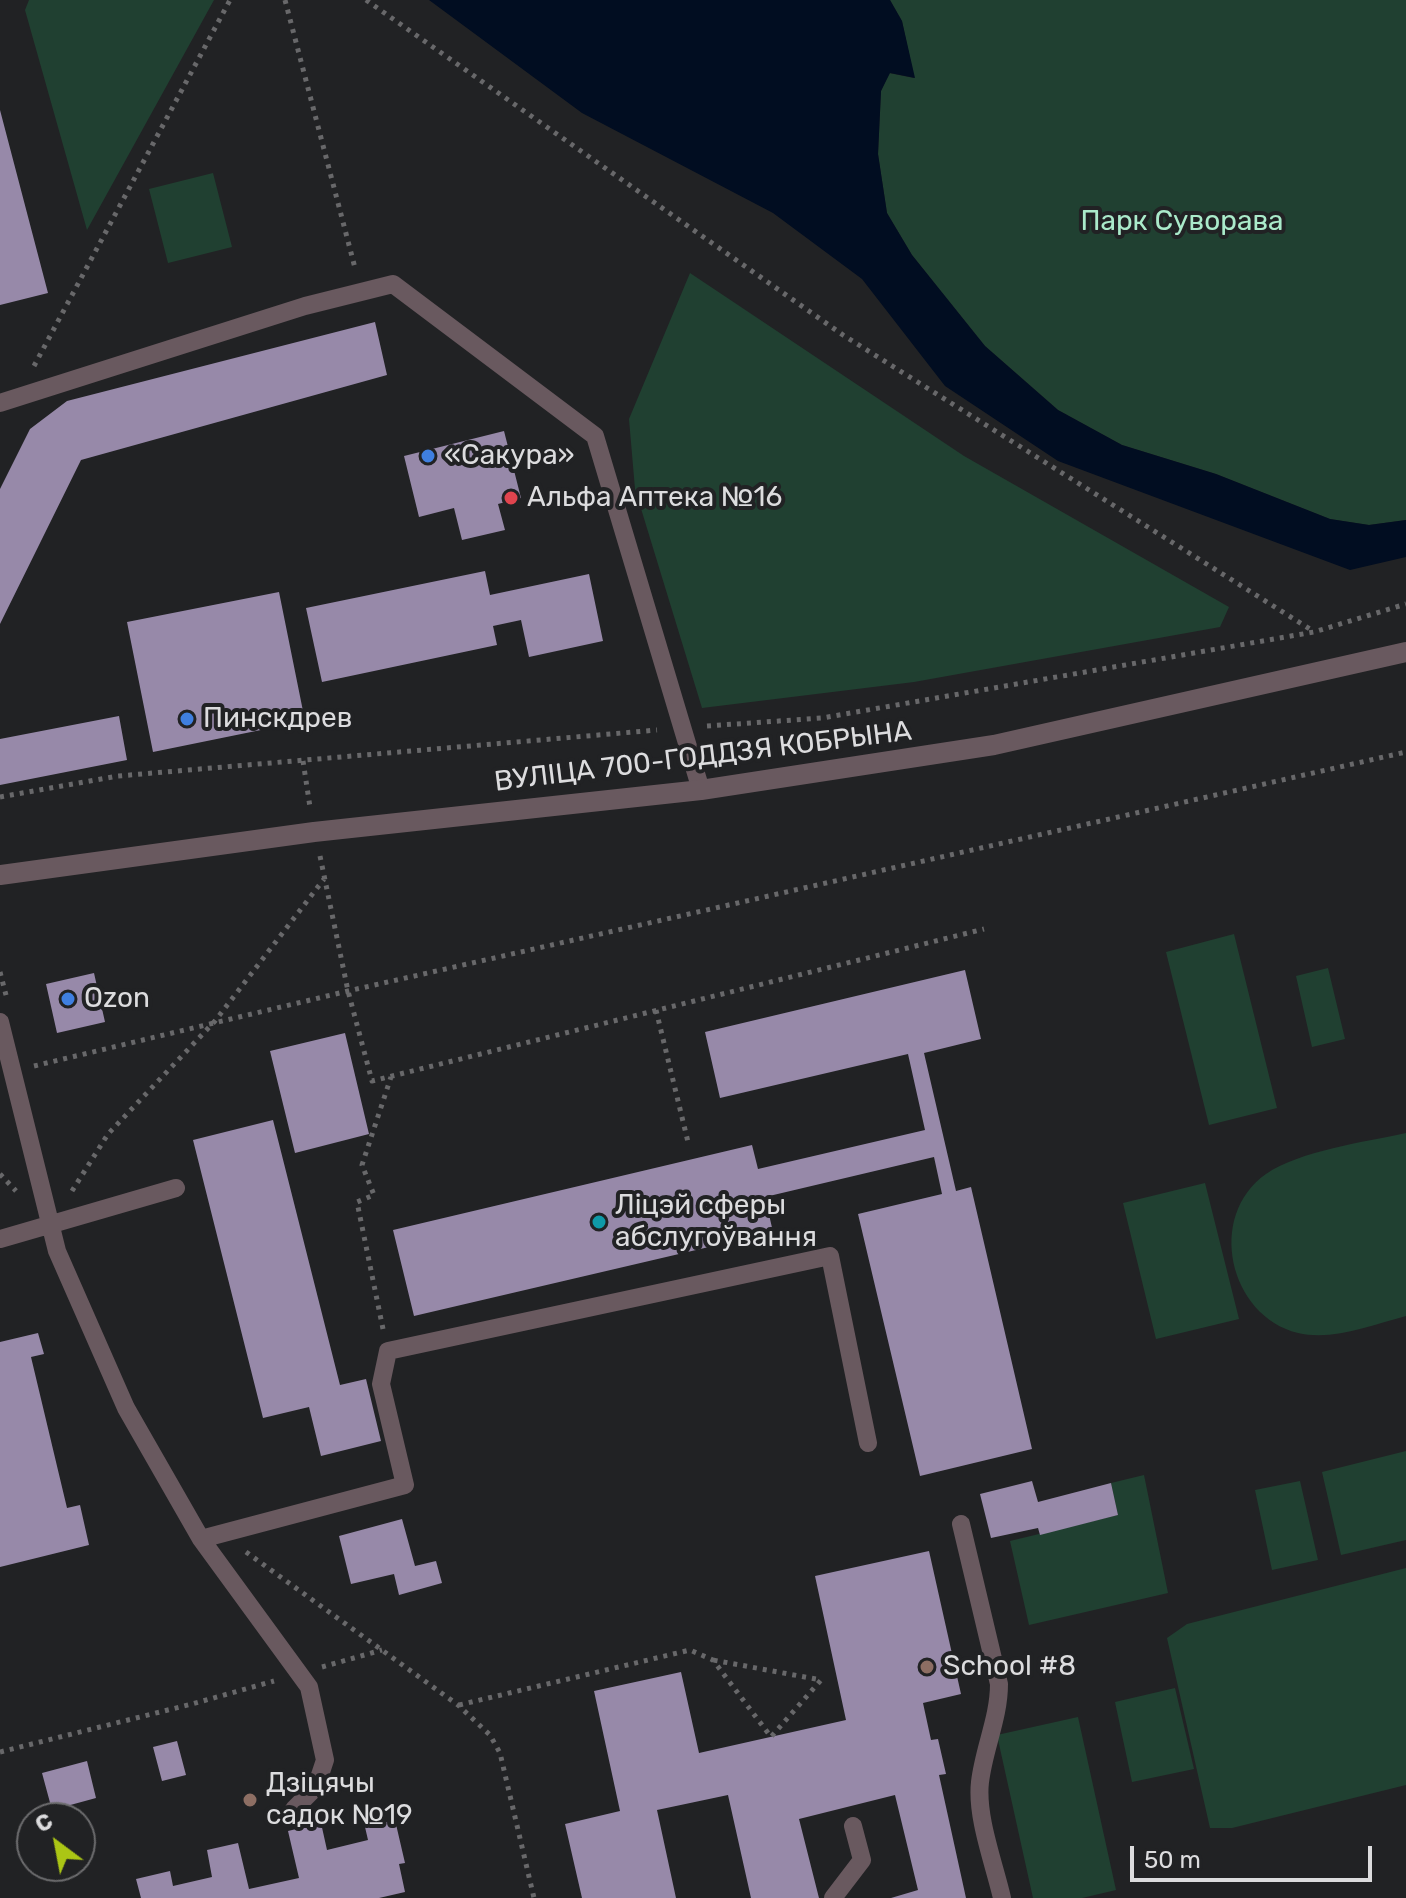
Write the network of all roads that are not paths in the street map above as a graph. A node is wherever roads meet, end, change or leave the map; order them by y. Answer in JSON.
{"nodes":[{"id":1,"x":8,"y":401,"type":"edge"},
{"id":2,"x":1406,"y":652,"type":"edge"},
{"id":3,"x":701,"y":790,"type":"junction"},
{"id":4,"x":0,"y":875,"type":"edge"},
{"id":5,"x":6,"y":1017,"type":"edge"},
{"id":6,"x":7,"y":1072,"type":"edge"},
{"id":7,"x":176,"y":1188,"type":"dead end"},
{"id":8,"x":57,"y":1224,"type":"junction"},
{"id":9,"x":0,"y":1239,"type":"edge"},
{"id":10,"x":868,"y":1443,"type":"dead end"},
{"id":11,"x":961,"y":1524,"type":"dead end"},
{"id":12,"x":201,"y":1539,"type":"junction"},
{"id":13,"x":294,"y":1809,"type":"dead end"},
{"id":14,"x":853,"y":1826,"type":"dead end"},
{"id":15,"x":833,"y":1898,"type":"edge"},
{"id":16,"x":1002,"y":1898,"type":"edge"}],
"edges":[{"from":1,"to":3,"type":"lane"},
{"from":2,"to":3,"type":"street","name":"ВУЛІЦА 700-ГОДДЗЯ КОБРЫНА"},
{"from":3,"to":4,"type":"street","name":"ВУЛІЦА 700-ГОДДЗЯ КОБРЫНА"},
{"from":5,"to":6,"type":"lane"},
{"from":6,"to":8,"type":"lane"},
{"from":7,"to":8,"type":"lane"},
{"from":8,"to":9,"type":"lane"},
{"from":8,"to":12,"type":"lane"},
{"from":10,"to":12,"type":"lane"},
{"from":11,"to":16,"type":"lane"},
{"from":12,"to":13,"type":"lane"},
{"from":14,"to":15,"type":"lane"}]}
